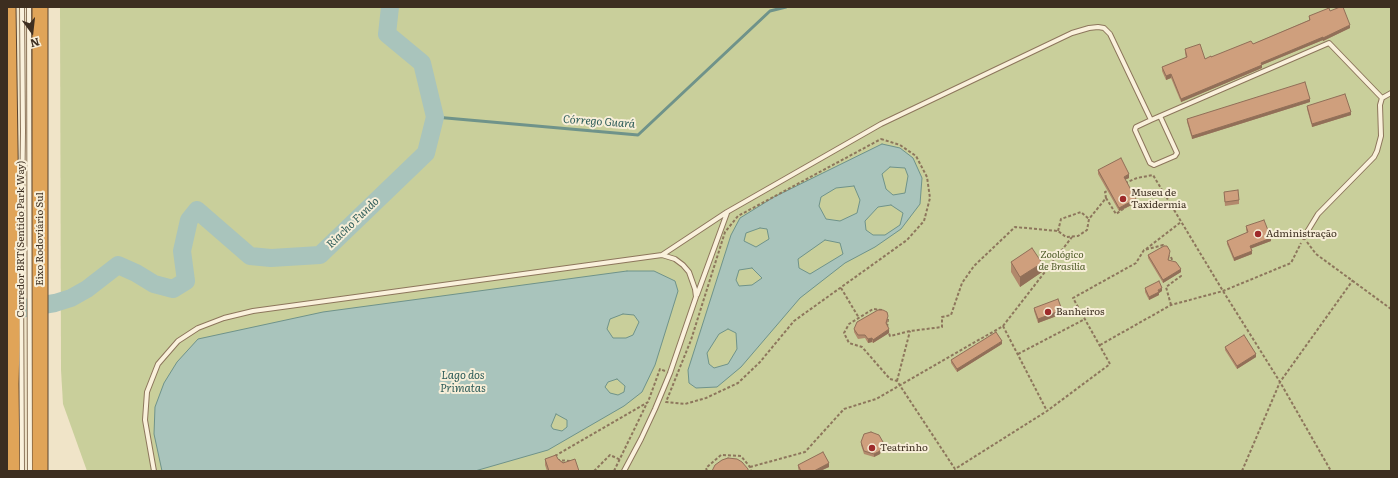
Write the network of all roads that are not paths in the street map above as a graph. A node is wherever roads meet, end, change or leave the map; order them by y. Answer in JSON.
{"nodes":[{"id":1,"x":8,"y":7,"type":"edge"},
{"id":2,"x":22,"y":7,"type":"edge"},
{"id":3,"x":29,"y":7,"type":"edge"},
{"id":4,"x":40,"y":7,"type":"edge"},
{"id":5,"x":1391,"y":93,"type":"edge"},
{"id":6,"x":1382,"y":98,"type":"junction"},
{"id":7,"x":1160,"y":116,"type":"junction"},
{"id":8,"x":1150,"y":120,"type":"junction"},
{"id":9,"x":727,"y":212,"type":"junction"},
{"id":10,"x":1304,"y":237,"type":"road end"},
{"id":11,"x":662,"y":255,"type":"junction"},
{"id":12,"x":34,"y":282,"type":"junction"},
{"id":13,"x":17,"y":283,"type":"junction"},
{"id":14,"x":696,"y":297,"type":"junction"},
{"id":15,"x":34,"y":343,"type":"junction"},
{"id":16,"x":17,"y":345,"type":"junction"},
{"id":17,"x":9,"y":391,"type":"edge"},
{"id":18,"x":12,"y":471,"type":"edge"},
{"id":19,"x":22,"y":471,"type":"edge"},
{"id":20,"x":30,"y":471,"type":"edge"},
{"id":21,"x":40,"y":471,"type":"edge"},
{"id":22,"x":154,"y":471,"type":"edge"},
{"id":23,"x":624,"y":471,"type":"edge"}],
"edges":[{"from":1,"to":13,"type":"highway"},
{"from":2,"to":13,"type":"lane"},
{"from":3,"to":12,"type":"lane","name":"Corredor BRT(Sentido Park Way)"},
{"from":4,"to":12,"type":"highway","name":"Eixo Rodoviário Sul"},
{"from":5,"to":6,"type":"lane"},
{"from":6,"to":7,"type":"lane"},
{"from":6,"to":10,"type":"lane"},
{"from":7,"to":8,"type":"lane"},
{"from":7,"to":8,"type":"lane"},
{"from":8,"to":9,"type":"lane"},
{"from":9,"to":11,"type":"lane"},
{"from":9,"to":14,"type":"lane"},
{"from":11,"to":14,"type":"lane"},
{"from":11,"to":22,"type":"lane"},
{"from":12,"to":15,"type":"highway","name":"Eixo Rodoviário Sul"},
{"from":13,"to":16,"type":"highway"},
{"from":14,"to":23,"type":"lane"},
{"from":15,"to":20,"type":"lane"},
{"from":15,"to":21,"type":"highway","name":"Eixo Rodoviário Sul"},
{"from":16,"to":17,"type":"highway"},
{"from":16,"to":19,"type":"lane"},
{"from":17,"to":18,"type":"highway"}]}
